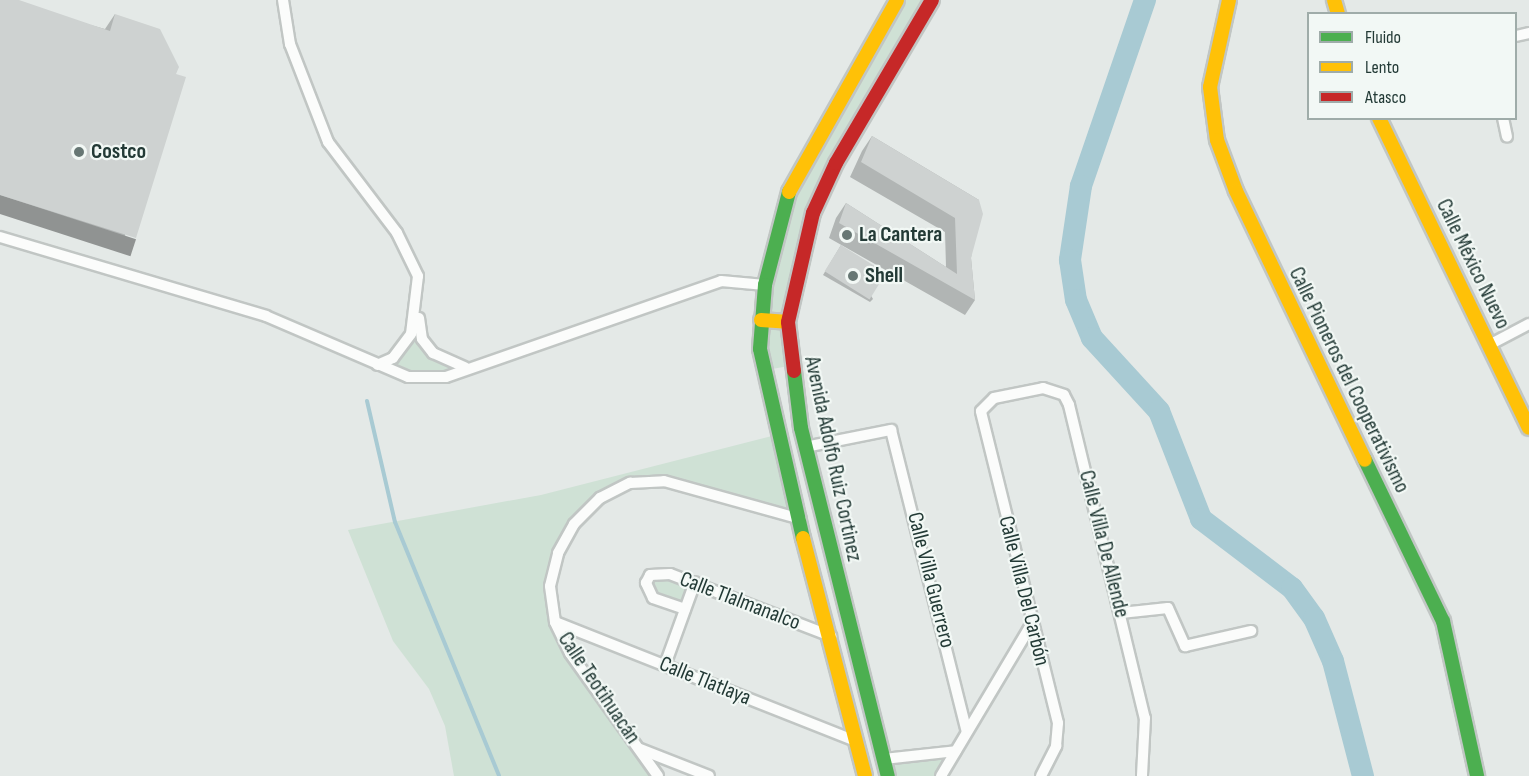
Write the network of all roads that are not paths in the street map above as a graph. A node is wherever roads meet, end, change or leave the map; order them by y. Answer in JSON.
{"nodes":[{"id":1,"x":283,"y":0,"type":"edge"},
{"id":2,"x":897,"y":0,"type":"edge"},
{"id":3,"x":932,"y":0,"type":"edge"},
{"id":4,"x":1229,"y":0,"type":"edge"},
{"id":5,"x":1380,"y":120,"type":"edge"},
{"id":6,"x":1503,"y":120,"type":"edge"},
{"id":7,"x":1507,"y":137,"type":"dead end"},
{"id":8,"x":0,"y":237,"type":"edge"},
{"id":9,"x":765,"y":285,"type":"junction"},
{"id":10,"x":418,"y":309,"type":"junction"},
{"id":11,"x":761,"y":320,"type":"junction"},
{"id":12,"x":788,"y":322,"type":"junction"},
{"id":13,"x":1529,"y":324,"type":"edge"},
{"id":14,"x":1489,"y":345,"type":"junction"},
{"id":15,"x":788,"y":360,"type":"junction"},
{"id":16,"x":760,"y":363,"type":"junction"},
{"id":17,"x":377,"y":365,"type":"junction"},
{"id":18,"x":465,"y":367,"type":"junction"},
{"id":19,"x":985,"y":404,"type":"joint"},
{"id":20,"x":1529,"y":428,"type":"edge"},
{"id":21,"x":805,"y":447,"type":"junction"},
{"id":22,"x":801,"y":519,"type":"junction"},
{"id":23,"x":695,"y":582,"type":"junction"},
{"id":24,"x":685,"y":609,"type":"junction"},
{"id":25,"x":1121,"y":613,"type":"junction"},
{"id":26,"x":555,"y":622,"type":"junction"},
{"id":27,"x":1031,"y":625,"type":"junction"},
{"id":28,"x":1251,"y":632,"type":"dead end"},
{"id":29,"x":831,"y":636,"type":"junction"},
{"id":30,"x":665,"y":665,"type":"junction"},
{"id":31,"x":968,"y":732,"type":"junction"},
{"id":32,"x":855,"y":741,"type":"junction"},
{"id":33,"x":640,"y":749,"type":"junction"},
{"id":34,"x":956,"y":751,"type":"junction"},
{"id":35,"x":884,"y":759,"type":"junction"},
{"id":36,"x":658,"y":776,"type":"edge"},
{"id":37,"x":709,"y":776,"type":"edge"},
{"id":38,"x":865,"y":776,"type":"edge"},
{"id":39,"x":888,"y":776,"type":"edge"},
{"id":40,"x":941,"y":776,"type":"edge"},
{"id":41,"x":1041,"y":776,"type":"edge"},
{"id":42,"x":1142,"y":776,"type":"edge"},
{"id":43,"x":1478,"y":776,"type":"edge"}],
"edges":[{"from":1,"to":10,"type":"street"},
{"from":2,"to":9,"type":"main road","name":"Avenida Adolfo Ruiz Cortinez"},
{"from":3,"to":12,"type":"main road","name":"Avenida Adolfo Ruiz Cortinez"},
{"from":4,"to":43,"type":"main road","name":"Calle Pioneros del Cooperativismo"},
{"from":5,"to":14,"type":"main road","name":"Calle México Nuevo"},
{"from":6,"to":7,"type":"street"},
{"from":8,"to":17,"type":"street"},
{"from":9,"to":11,"type":"main road","name":"Avenida Adolfo Ruiz Cortinez"},
{"from":9,"to":18,"type":"street"},
{"from":10,"to":17,"type":"street"},
{"from":10,"to":18,"type":"street"},
{"from":11,"to":12,"type":"main road"},
{"from":11,"to":16,"type":"main road","name":"Avenida Adolfo Ruiz Cortinez"},
{"from":12,"to":15,"type":"main road","name":"Avenida Adolfo Ruiz Cortinez"},
{"from":13,"to":14,"type":"street"},
{"from":14,"to":20,"type":"main road","name":"Calle México Nuevo"},
{"from":15,"to":16,"type":"main road"},
{"from":15,"to":21,"type":"main road","name":"Avenida Adolfo Ruiz Cortinez"},
{"from":16,"to":22,"type":"main road","name":"Avenida Adolfo Ruiz Cortinez"},
{"from":17,"to":18,"type":"street"},
{"from":19,"to":25,"type":"street","name":"Calle Villa De Allende"},
{"from":19,"to":27,"type":"street","name":"Calle Villa Del Carbón"},
{"from":21,"to":31,"type":"street","name":"Calle Villa Guerrero"},
{"from":21,"to":35,"type":"main road","name":"Avenida Adolfo Ruiz Cortinez"},
{"from":22,"to":26,"type":"street","name":"Calle Teotihuacán"},
{"from":22,"to":29,"type":"main road","name":"Avenida Adolfo Ruiz Cortinez"},
{"from":23,"to":24,"type":"street"},
{"from":23,"to":24,"type":"street","name":"Calle Tlalmanalco"},
{"from":23,"to":29,"type":"street","name":"Calle Tlalmanalco"},
{"from":24,"to":30,"type":"street"},
{"from":25,"to":28,"type":"street"},
{"from":25,"to":42,"type":"street","name":"Calle Villa De Allende"},
{"from":26,"to":30,"type":"street","name":"Calle Tlatlaya"},
{"from":26,"to":33,"type":"street","name":"Calle Teotihuacán"},
{"from":27,"to":31,"type":"street"},
{"from":27,"to":41,"type":"street","name":"Calle Villa Del Carbón"},
{"from":29,"to":32,"type":"main road","name":"Avenida Adolfo Ruiz Cortinez"},
{"from":30,"to":32,"type":"street","name":"Calle Tlatlaya"},
{"from":31,"to":34,"type":"street"},
{"from":32,"to":38,"type":"main road","name":"Avenida Adolfo Ruiz Cortinez"},
{"from":33,"to":36,"type":"street","name":"Calle Teotihuacán"},
{"from":33,"to":37,"type":"street"},
{"from":34,"to":35,"type":"street"},
{"from":34,"to":40,"type":"street"},
{"from":35,"to":39,"type":"main road","name":"Avenida Adolfo Ruiz Cortinez"}]}
